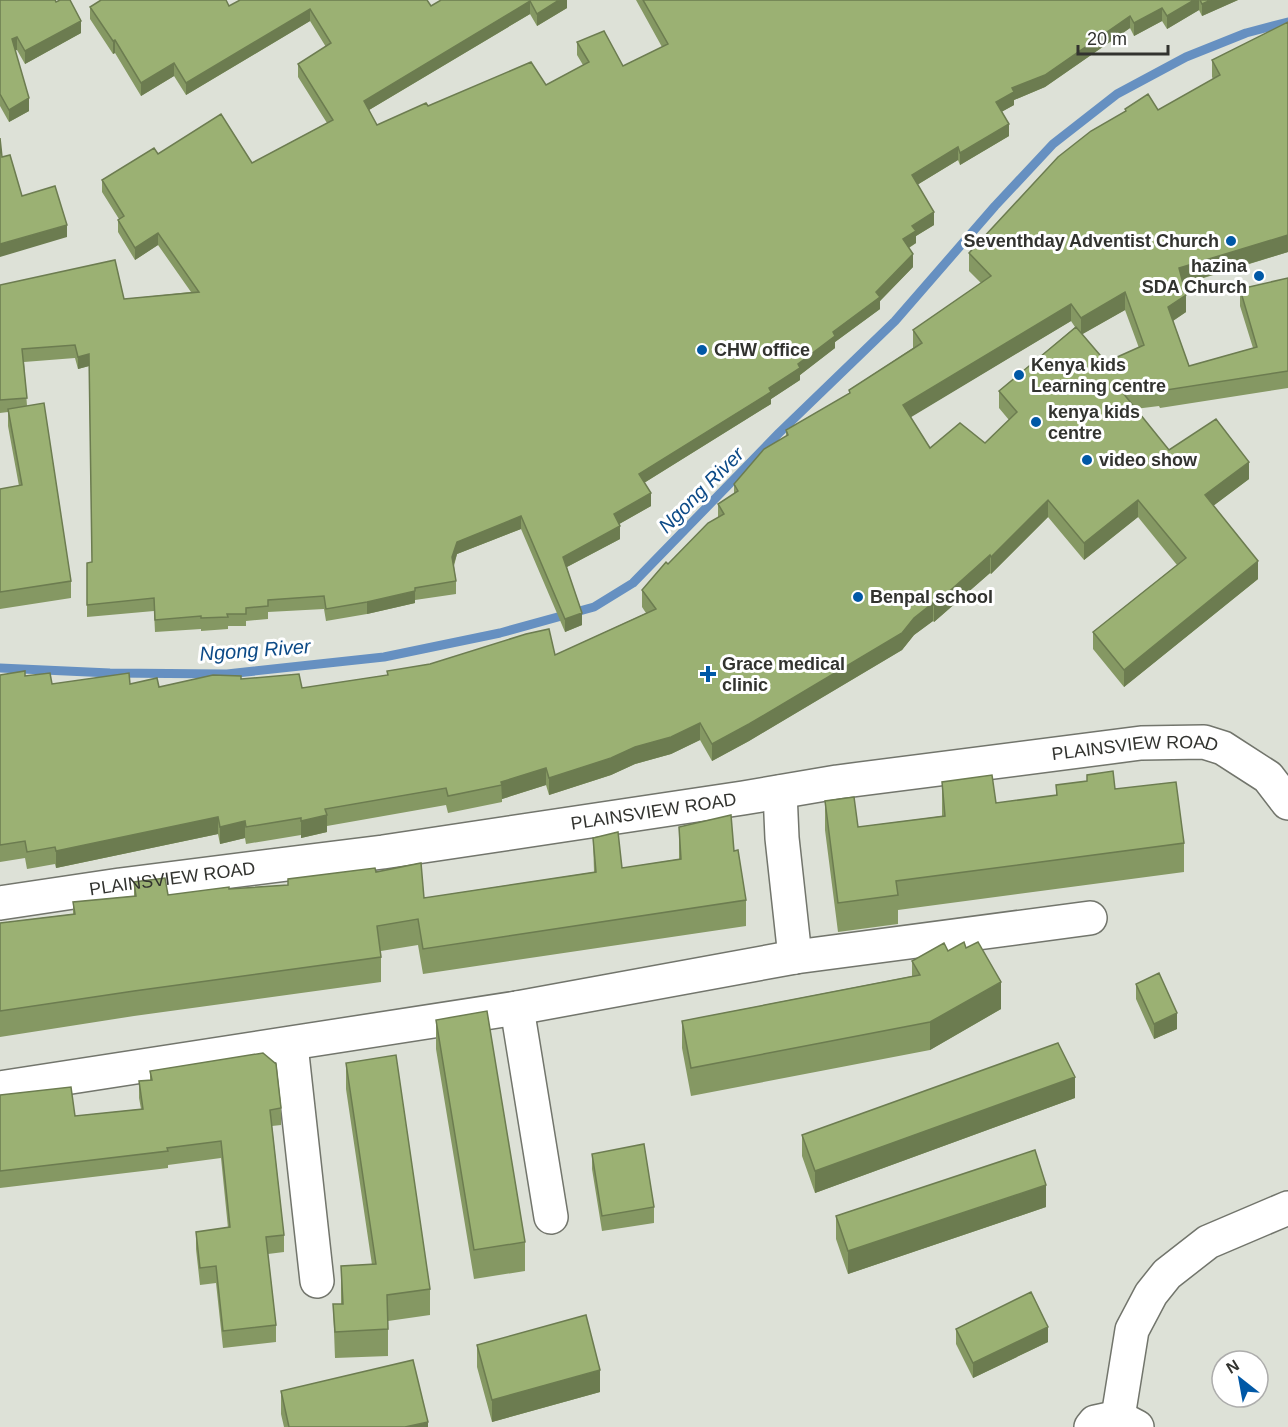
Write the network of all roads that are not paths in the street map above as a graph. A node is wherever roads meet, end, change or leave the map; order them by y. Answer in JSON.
{"nodes":[{"id":1,"x":780,"y":792,"type":"junction"},
{"id":2,"x":1288,"y":803,"type":"edge"},
{"id":3,"x":0,"y":903,"type":"edge"},
{"id":4,"x":1090,"y":918,"type":"dead end"},
{"id":5,"x":795,"y":957,"type":"junction"},
{"id":6,"x":517,"y":1008,"type":"junction"},
{"id":7,"x":291,"y":1045,"type":"junction"},
{"id":8,"x":0,"y":1088,"type":"edge"},
{"id":9,"x":1288,"y":1208,"type":"edge"},
{"id":10,"x":550,"y":1218,"type":"dead end"},
{"id":11,"x":317,"y":1281,"type":"dead end"},
{"id":12,"x":1116,"y":1424,"type":"edge"}],
"edges":[{"from":1,"to":2,"type":"street","name":"PLAINSVIEW ROAD"},
{"from":1,"to":3,"type":"street","name":"PLAINSVIEW ROAD"},
{"from":1,"to":5,"type":"street"},
{"from":4,"to":5,"type":"street"},
{"from":5,"to":6,"type":"street"},
{"from":6,"to":7,"type":"street"},
{"from":6,"to":10,"type":"street"},
{"from":7,"to":8,"type":"street"},
{"from":7,"to":11,"type":"street"},
{"from":9,"to":12,"type":"street"}]}
